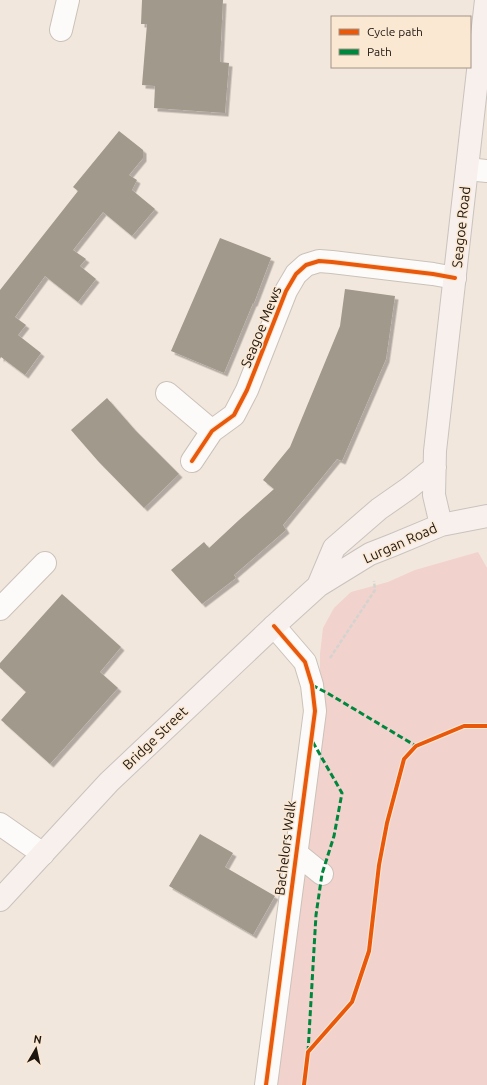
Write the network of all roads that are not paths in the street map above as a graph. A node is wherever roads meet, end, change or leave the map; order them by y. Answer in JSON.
{"nodes":[{"id":1,"x":68,"y":0,"type":"edge"},
{"id":2,"x":486,"y":0,"type":"edge"},
{"id":3,"x":61,"y":30,"type":"dead end"},
{"id":4,"x":477,"y":170,"type":"edge"},
{"id":5,"x":455,"y":278,"type":"junction"},
{"id":6,"x":167,"y":393,"type":"dead end"},
{"id":7,"x":212,"y":432,"type":"junction"},
{"id":8,"x":192,"y":461,"type":"dead end"},
{"id":9,"x":435,"y":467,"type":"junction"},
{"id":10,"x":487,"y":516,"type":"edge"},
{"id":11,"x":441,"y":525,"type":"junction"},
{"id":12,"x":45,"y":562,"type":"dead end"},
{"id":13,"x":318,"y":586,"type":"junction"},
{"id":14,"x":0,"y":609,"type":"edge"},
{"id":15,"x":274,"y":626,"type":"junction"},
{"id":16,"x":0,"y":824,"type":"edge"},
{"id":17,"x":296,"y":853,"type":"junction"},
{"id":18,"x":43,"y":854,"type":"junction"},
{"id":19,"x":322,"y":874,"type":"dead end"},
{"id":20,"x":0,"y":900,"type":"edge"},
{"id":21,"x":266,"y":1085,"type":"edge"}],
"edges":[{"from":1,"to":3,"type":"street"},
{"from":2,"to":4,"type":"main road","name":"Seagoe Road"},
{"from":4,"to":5,"type":"main road","name":"Seagoe Road"},
{"from":5,"to":7,"type":"street","name":"Seagoe Mews"},
{"from":5,"to":9,"type":"main road","name":"Seagoe Road"},
{"from":6,"to":7,"type":"street"},
{"from":7,"to":8,"type":"street","name":"Seagoe Mews"},
{"from":9,"to":11,"type":"main road","name":"Seagoe Road"},
{"from":9,"to":13,"type":"main road"},
{"from":10,"to":11,"type":"main road","name":"Lurgan Road"},
{"from":11,"to":13,"type":"main road","name":"Lurgan Road"},
{"from":12,"to":14,"type":"street"},
{"from":13,"to":15,"type":"main road","name":"Bridge Street"},
{"from":15,"to":17,"type":"street","name":"Bachelors Walk"},
{"from":15,"to":18,"type":"main road","name":"Bridge Street"},
{"from":16,"to":18,"type":"street"},
{"from":17,"to":19,"type":"street"},
{"from":17,"to":21,"type":"street","name":"Bachelors Walk"},
{"from":18,"to":20,"type":"main road","name":"Bridge Street"}]}
